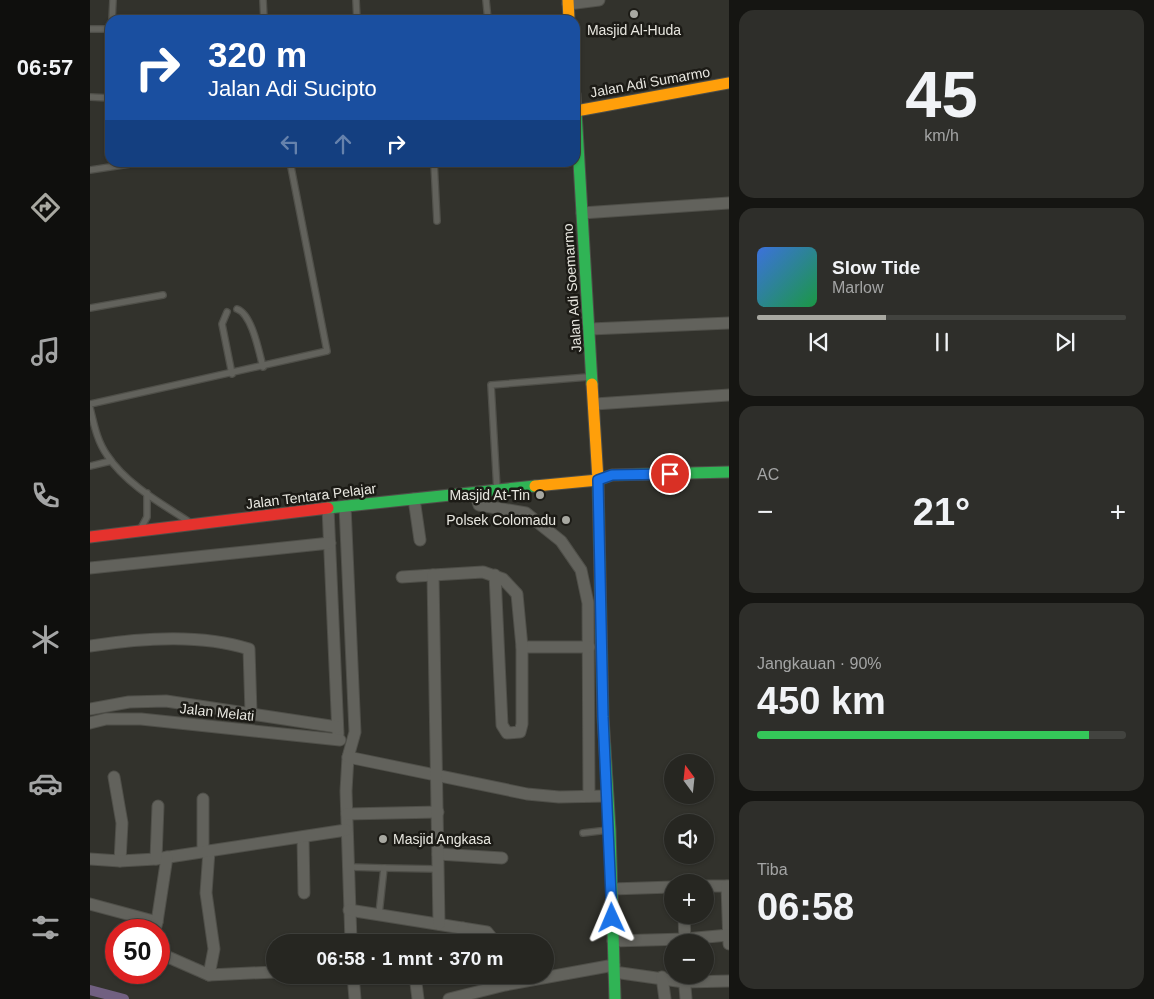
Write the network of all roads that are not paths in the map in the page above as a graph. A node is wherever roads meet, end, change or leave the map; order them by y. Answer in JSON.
{"nodes":[{"id":1,"x":113,"y":0,"type":"edge"},
{"id":2,"x":263,"y":0,"type":"edge"},
{"id":3,"x":356,"y":0,"type":"edge"},
{"id":4,"x":486,"y":0,"type":"edge"},
{"id":5,"x":599,"y":0,"type":"edge"},
{"id":6,"x":568,"y":2,"type":"edge"},
{"id":7,"x":112,"y":15,"type":"edge"},
{"id":8,"x":264,"y":15,"type":"edge"},
{"id":9,"x":358,"y":15,"type":"edge"},
{"id":10,"x":488,"y":15,"type":"edge"},
{"id":11,"x":569,"y":15,"type":"edge"},
{"id":12,"x":90,"y":29,"type":"edge"},
{"id":13,"x":105,"y":29,"type":"edge"},
{"id":14,"x":729,"y":84,"type":"edge"},
{"id":15,"x":90,"y":97,"type":"edge"},
{"id":16,"x":105,"y":98,"type":"edge"},
{"id":17,"x":580,"y":110,"type":"edge"},
{"id":18,"x":110,"y":167,"type":"edge"},
{"id":19,"x":291,"y":167,"type":"edge"},
{"id":20,"x":434,"y":167,"type":"edge"},
{"id":21,"x":579,"y":167,"type":"edge"},
{"id":22,"x":90,"y":170,"type":"edge"},
{"id":23,"x":729,"y":203,"type":"edge"},
{"id":24,"x":582,"y":213,"type":"junction"},
{"id":25,"x":437,"y":221,"type":"dead end"},
{"id":26,"x":163,"y":295,"type":"dead end"},
{"id":27,"x":90,"y":308,"type":"edge"},
{"id":28,"x":238,"y":309,"type":"dead end"},
{"id":29,"x":227,"y":312,"type":"dead end"},
{"id":30,"x":729,"y":323,"type":"edge"},
{"id":31,"x":590,"y":329,"type":"junction"},
{"id":32,"x":263,"y":367,"type":"junction"},
{"id":33,"x":232,"y":374,"type":"junction"},
{"id":34,"x":593,"y":376,"type":"junction"},
{"id":35,"x":729,"y":395,"type":"edge"},
{"id":36,"x":90,"y":404,"type":"edge"},
{"id":37,"x":595,"y":404,"type":"junction"},
{"id":38,"x":90,"y":408,"type":"edge"},
{"id":39,"x":111,"y":461,"type":"junction"},
{"id":40,"x":90,"y":466,"type":"edge"},
{"id":41,"x":729,"y":472,"type":"edge"},
{"id":42,"x":598,"y":480,"type":"junction"},
{"id":43,"x":729,"y":482,"type":"edge"},
{"id":44,"x":497,"y":490,"type":"junction"},
{"id":45,"x":147,"y":493,"type":"junction"},
{"id":46,"x":475,"y":493,"type":"junction"},
{"id":47,"x":414,"y":499,"type":"junction"},
{"id":48,"x":345,"y":506,"type":"junction"},
{"id":49,"x":328,"y":508,"type":"junction"},
{"id":50,"x":193,"y":525,"type":"junction"},
{"id":51,"x":138,"y":532,"type":"junction"},
{"id":52,"x":90,"y":538,"type":"edge"},
{"id":53,"x":420,"y":540,"type":"dead end"},
{"id":54,"x":330,"y":543,"type":"junction"},
{"id":55,"x":90,"y":568,"type":"edge"},
{"id":56,"x":434,"y":574,"type":"junction"},
{"id":57,"x":495,"y":575,"type":"junction"},
{"id":58,"x":402,"y":577,"type":"dead end"},
{"id":59,"x":90,"y":646,"type":"edge"},
{"id":60,"x":522,"y":647,"type":"junction"},
{"id":61,"x":589,"y":647,"type":"junction"},
{"id":62,"x":90,"y":709,"type":"edge"},
{"id":63,"x":250,"y":713,"type":"junction"},
{"id":64,"x":90,"y":723,"type":"edge"},
{"id":65,"x":337,"y":727,"type":"junction"},
{"id":66,"x":340,"y":740,"type":"junction"},
{"id":67,"x":349,"y":753,"type":"junction"},
{"id":68,"x":438,"y":775,"type":"junction"},
{"id":69,"x":114,"y":777,"type":"dead end"},
{"id":70,"x":589,"y":796,"type":"junction"},
{"id":71,"x":607,"y":796,"type":"junction"},
{"id":72,"x":203,"y":799,"type":"dead end"},
{"id":73,"x":158,"y":806,"type":"dead end"},
{"id":74,"x":438,"y":812,"type":"junction"},
{"id":75,"x":347,"y":814,"type":"junction"},
{"id":76,"x":346,"y":830,"type":"junction"},
{"id":77,"x":610,"y":830,"type":"junction"},
{"id":78,"x":583,"y":833,"type":"dead end"},
{"id":79,"x":303,"y":837,"type":"junction"},
{"id":80,"x":206,"y":851,"type":"junction"},
{"id":81,"x":438,"y":854,"type":"junction"},
{"id":82,"x":162,"y":858,"type":"junction"},
{"id":83,"x":502,"y":858,"type":"dead end"},
{"id":84,"x":90,"y":859,"type":"edge"},
{"id":85,"x":120,"y":861,"type":"junction"},
{"id":86,"x":350,"y":867,"type":"junction"},
{"id":87,"x":384,"y":868,"type":"junction"},
{"id":88,"x":438,"y":869,"type":"junction"},
{"id":89,"x":714,"y":886,"type":"edge"},
{"id":90,"x":728,"y":886,"type":"edge"},
{"id":91,"x":664,"y":887,"type":"edge"},
{"id":92,"x":612,"y":889,"type":"junction"},
{"id":93,"x":304,"y":893,"type":"dead end"},
{"id":94,"x":90,"y":904,"type":"edge"},
{"id":95,"x":349,"y":910,"type":"junction"},
{"id":96,"x":379,"y":914,"type":"junction"},
{"id":97,"x":135,"y":919,"type":"edge"},
{"id":98,"x":157,"y":919,"type":"edge"},
{"id":99,"x":439,"y":924,"type":"junction"},
{"id":100,"x":463,"y":928,"type":"junction"},
{"id":101,"x":350,"y":934,"type":"edge"},
{"id":102,"x":463,"y":934,"type":"edge"},
{"id":103,"x":489,"y":934,"type":"edge"},
{"id":104,"x":729,"y":938,"type":"edge"},
{"id":105,"x":714,"y":939,"type":"edge"},
{"id":106,"x":613,"y":941,"type":"junction"},
{"id":107,"x":664,"y":941,"type":"edge"},
{"id":108,"x":170,"y":958,"type":"edge"},
{"id":109,"x":614,"y":968,"type":"junction"},
{"id":110,"x":266,"y":972,"type":"edge"},
{"id":111,"x":209,"y":975,"type":"junction"},
{"id":112,"x":554,"y":975,"type":"edge"},
{"id":113,"x":662,"y":977,"type":"joint"},
{"id":114,"x":714,"y":980,"type":"edge"},
{"id":115,"x":729,"y":981,"type":"edge"},
{"id":116,"x":354,"y":984,"type":"edge"},
{"id":117,"x":416,"y":984,"type":"edge"},
{"id":118,"x":492,"y":984,"type":"edge"},
{"id":119,"x":685,"y":984,"type":"edge"},
{"id":120,"x":355,"y":999,"type":"edge"},
{"id":121,"x":418,"y":999,"type":"edge"},
{"id":122,"x":449,"y":999,"type":"edge"},
{"id":123,"x":615,"y":999,"type":"edge"},
{"id":124,"x":664,"y":999,"type":"edge"},
{"id":125,"x":686,"y":999,"type":"edge"}],
"edges":[{"from":1,"to":7,"type":"lane"},
{"from":2,"to":8,"type":"lane"},
{"from":3,"to":9,"type":"lane"},
{"from":4,"to":10,"type":"lane"},
{"from":5,"to":6,"type":"street"},
{"from":6,"to":11,"type":"main road"},
{"from":12,"to":13,"type":"lane"},
{"from":14,"to":17,"type":"main road","name":"Jalan Adi Sumarmo"},
{"from":15,"to":16,"type":"lane"},
{"from":18,"to":22,"type":"lane"},
{"from":19,"to":32,"type":"lane"},
{"from":20,"to":25,"type":"lane"},
{"from":21,"to":24,"type":"main road","name":"Jalan Adi Soemarmo"},
{"from":23,"to":24,"type":"street"},
{"from":24,"to":31,"type":"main road","name":"Jalan Adi Soemarmo"},
{"from":26,"to":27,"type":"lane"},
{"from":28,"to":32,"type":"lane"},
{"from":29,"to":33,"type":"lane"},
{"from":30,"to":31,"type":"street"},
{"from":31,"to":34,"type":"main road","name":"Jalan Adi Soemarmo"},
{"from":32,"to":33,"type":"lane"},
{"from":33,"to":36,"type":"lane"},
{"from":34,"to":37,"type":"main road","name":"Jalan Adi Soemarmo"},
{"from":34,"to":44,"type":"lane"},
{"from":35,"to":37,"type":"street"},
{"from":37,"to":42,"type":"main road","name":"Jalan Adi Soemarmo"},
{"from":38,"to":39,"type":"lane"},
{"from":39,"to":40,"type":"lane"},
{"from":39,"to":45,"type":"lane"},
{"from":41,"to":42,"type":"main road"},
{"from":42,"to":43,"type":"main road"},
{"from":42,"to":44,"type":"main road","name":"Jalan Tentara Pelajar"},
{"from":42,"to":71,"type":"main road","name":"Jalan Adi Soemarmo"},
{"from":44,"to":46,"type":"main road","name":"Jalan Tentara Pelajar"},
{"from":45,"to":50,"type":"lane"},
{"from":45,"to":51,"type":"lane"},
{"from":46,"to":47,"type":"main road","name":"Jalan Tentara Pelajar"},
{"from":46,"to":61,"type":"street"},
{"from":47,"to":48,"type":"main road","name":"Jalan Tentara Pelajar"},
{"from":47,"to":53,"type":"street"},
{"from":48,"to":49,"type":"main road","name":"Jalan Tentara Pelajar"},
{"from":48,"to":67,"type":"street"},
{"from":49,"to":50,"type":"main road","name":"Jalan Tentara Pelajar"},
{"from":49,"to":54,"type":"street"},
{"from":50,"to":51,"type":"main road","name":"Jalan Tentara Pelajar"},
{"from":51,"to":52,"type":"main road","name":"Jalan Tentara Pelajar"},
{"from":54,"to":55,"type":"street"},
{"from":54,"to":65,"type":"street"},
{"from":56,"to":57,"type":"street"},
{"from":56,"to":58,"type":"street"},
{"from":56,"to":68,"type":"street"},
{"from":57,"to":60,"type":"street"},
{"from":57,"to":60,"type":"street"},
{"from":59,"to":63,"type":"street"},
{"from":60,"to":61,"type":"street"},
{"from":61,"to":70,"type":"street"},
{"from":62,"to":63,"type":"street"},
{"from":63,"to":65,"type":"street"},
{"from":64,"to":66,"type":"street","name":"Jalan Melati"},
{"from":65,"to":66,"type":"street"},
{"from":66,"to":67,"type":"street"},
{"from":67,"to":68,"type":"street"},
{"from":67,"to":75,"type":"street"},
{"from":68,"to":70,"type":"street"},
{"from":68,"to":74,"type":"street"},
{"from":69,"to":85,"type":"street"},
{"from":70,"to":71,"type":"street"},
{"from":71,"to":77,"type":"main road","name":"Jalan Adi Soemarmo"},
{"from":72,"to":80,"type":"street"},
{"from":73,"to":82,"type":"street"},
{"from":74,"to":75,"type":"street"},
{"from":74,"to":81,"type":"street"},
{"from":75,"to":76,"type":"street"},
{"from":76,"to":79,"type":"street"},
{"from":76,"to":86,"type":"street"},
{"from":77,"to":78,"type":"lane"},
{"from":77,"to":92,"type":"main road","name":"Jalan Adi Soemarmo"},
{"from":79,"to":80,"type":"street"},
{"from":79,"to":93,"type":"street"},
{"from":80,"to":82,"type":"street"},
{"from":80,"to":111,"type":"street"},
{"from":81,"to":83,"type":"street"},
{"from":81,"to":88,"type":"street"},
{"from":82,"to":85,"type":"street"},
{"from":82,"to":98,"type":"street"},
{"from":84,"to":85,"type":"street"},
{"from":86,"to":87,"type":"lane"},
{"from":86,"to":95,"type":"street"},
{"from":87,"to":88,"type":"lane"},
{"from":87,"to":96,"type":"lane"},
{"from":88,"to":99,"type":"street"},
{"from":89,"to":90,"type":"street"},
{"from":90,"to":104,"type":"street"},
{"from":91,"to":92,"type":"street"},
{"from":92,"to":106,"type":"main road","name":"Jalan Adi Soemarmo"},
{"from":94,"to":97,"type":"street"},
{"from":95,"to":96,"type":"street"},
{"from":95,"to":101,"type":"street"},
{"from":96,"to":99,"type":"street"},
{"from":99,"to":100,"type":"street"},
{"from":100,"to":102,"type":"street"},
{"from":100,"to":103,"type":"street"},
{"from":104,"to":105,"type":"street"},
{"from":106,"to":107,"type":"street"},
{"from":106,"to":109,"type":"main road","name":"Jalan Adi Soemarmo"},
{"from":108,"to":111,"type":"street"},
{"from":109,"to":112,"type":"street"},
{"from":109,"to":113,"type":"street"},
{"from":109,"to":123,"type":"main road","name":"Jalan Adi Soemarmo"},
{"from":110,"to":111,"type":"street"},
{"from":113,"to":124,"type":"street"},
{"from":114,"to":115,"type":"street"},
{"from":116,"to":120,"type":"street"},
{"from":117,"to":121,"type":"street"},
{"from":118,"to":122,"type":"street"},
{"from":119,"to":125,"type":"street"}]}
